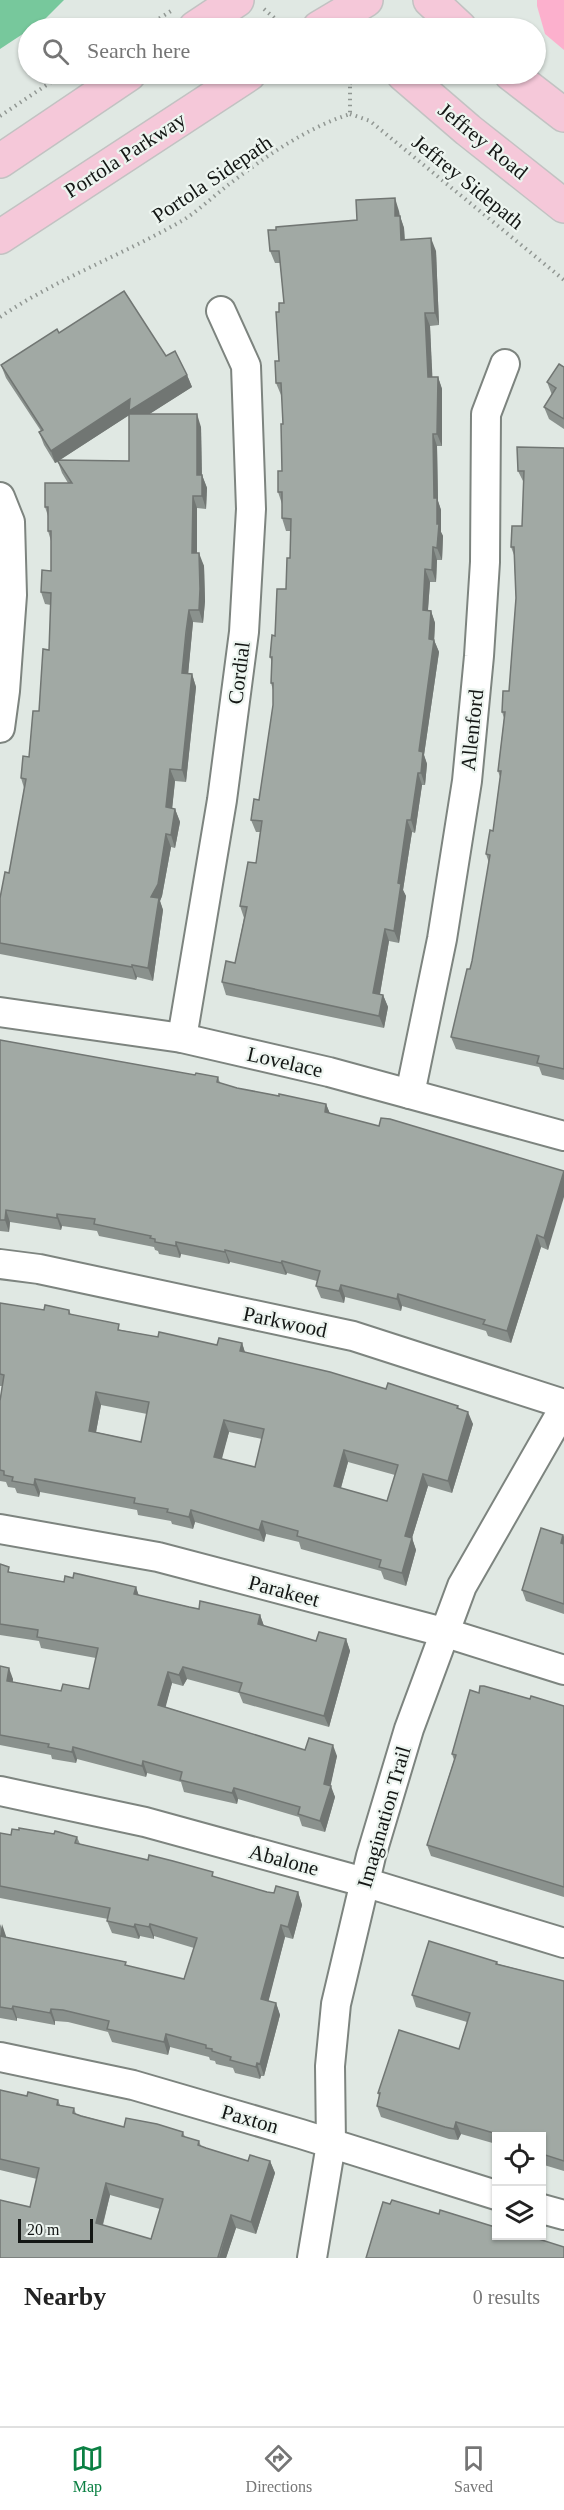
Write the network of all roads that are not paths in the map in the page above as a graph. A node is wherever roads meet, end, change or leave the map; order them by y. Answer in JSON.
{"nodes":[{"id":1,"x":430,"y":0,"type":"edge"},
{"id":2,"x":249,"y":4,"type":"edge"},
{"id":3,"x":187,"y":17,"type":"edge"},
{"id":4,"x":449,"y":18,"type":"edge"},
{"id":5,"x":114,"y":84,"type":"edge"},
{"id":6,"x":234,"y":84,"type":"edge"},
{"id":7,"x":415,"y":84,"type":"edge"},
{"id":8,"x":524,"y":84,"type":"edge"},
{"id":9,"x":564,"y":115,"type":"edge"},
{"id":10,"x":0,"y":161,"type":"edge"},
{"id":11,"x":564,"y":206,"type":"edge"},
{"id":12,"x":0,"y":237,"type":"edge"},
{"id":13,"x":221,"y":310,"type":"dead end"},
{"id":14,"x":505,"y":364,"type":"dead end"},
{"id":15,"x":0,"y":497,"type":"edge"},
{"id":16,"x":0,"y":728,"type":"edge"},
{"id":17,"x":0,"y":1012,"type":"edge"},
{"id":18,"x":182,"y":1038,"type":"junction"},
{"id":19,"x":410,"y":1094,"type":"junction"},
{"id":20,"x":564,"y":1136,"type":"edge"},
{"id":21,"x":0,"y":1264,"type":"edge"},
{"id":22,"x":564,"y":1406,"type":"edge"},
{"id":23,"x":0,"y":1529,"type":"edge"},
{"id":24,"x":444,"y":1632,"type":"junction"},
{"id":25,"x":564,"y":1670,"type":"edge"},
{"id":26,"x":0,"y":1791,"type":"edge"},
{"id":27,"x":364,"y":1882,"type":"junction"},
{"id":28,"x":564,"y":1943,"type":"edge"},
{"id":29,"x":0,"y":2057,"type":"edge"},
{"id":30,"x":331,"y":2144,"type":"junction"},
{"id":31,"x":492,"y":2194,"type":"edge"},
{"id":32,"x":546,"y":2210,"type":"edge"},
{"id":33,"x":564,"y":2216,"type":"edge"},
{"id":34,"x":312,"y":2258,"type":"edge"}],
"edges":[{"from":1,"to":4,"type":"main road"},
{"from":2,"to":3,"type":"main road"},
{"from":5,"to":10,"type":"main road"},
{"from":6,"to":12,"type":"main road","name":"Portola Parkway"},
{"from":7,"to":11,"type":"main road","name":"Jeffrey Road"},
{"from":8,"to":9,"type":"main road"},
{"from":13,"to":18,"type":"street","name":"Cordial"},
{"from":14,"to":19,"type":"street","name":"Allenford"},
{"from":15,"to":16,"type":"street"},
{"from":17,"to":18,"type":"street","name":"Lovelace"},
{"from":18,"to":19,"type":"street","name":"Lovelace"},
{"from":19,"to":20,"type":"street","name":"Lovelace"},
{"from":21,"to":22,"type":"street","name":"Parkwood"},
{"from":22,"to":24,"type":"street","name":"Imagination Trail"},
{"from":23,"to":24,"type":"street","name":"Parakeet"},
{"from":24,"to":25,"type":"street","name":"Parakeet"},
{"from":24,"to":27,"type":"street","name":"Imagination Trail"},
{"from":26,"to":27,"type":"street","name":"Abalone"},
{"from":27,"to":28,"type":"street","name":"Abalone"},
{"from":27,"to":30,"type":"street","name":"Imagination Trail"},
{"from":29,"to":30,"type":"street","name":"Paxton"},
{"from":30,"to":31,"type":"street","name":"Paxton"},
{"from":30,"to":34,"type":"street","name":"Imagination Trail"},
{"from":32,"to":33,"type":"street"}]}
